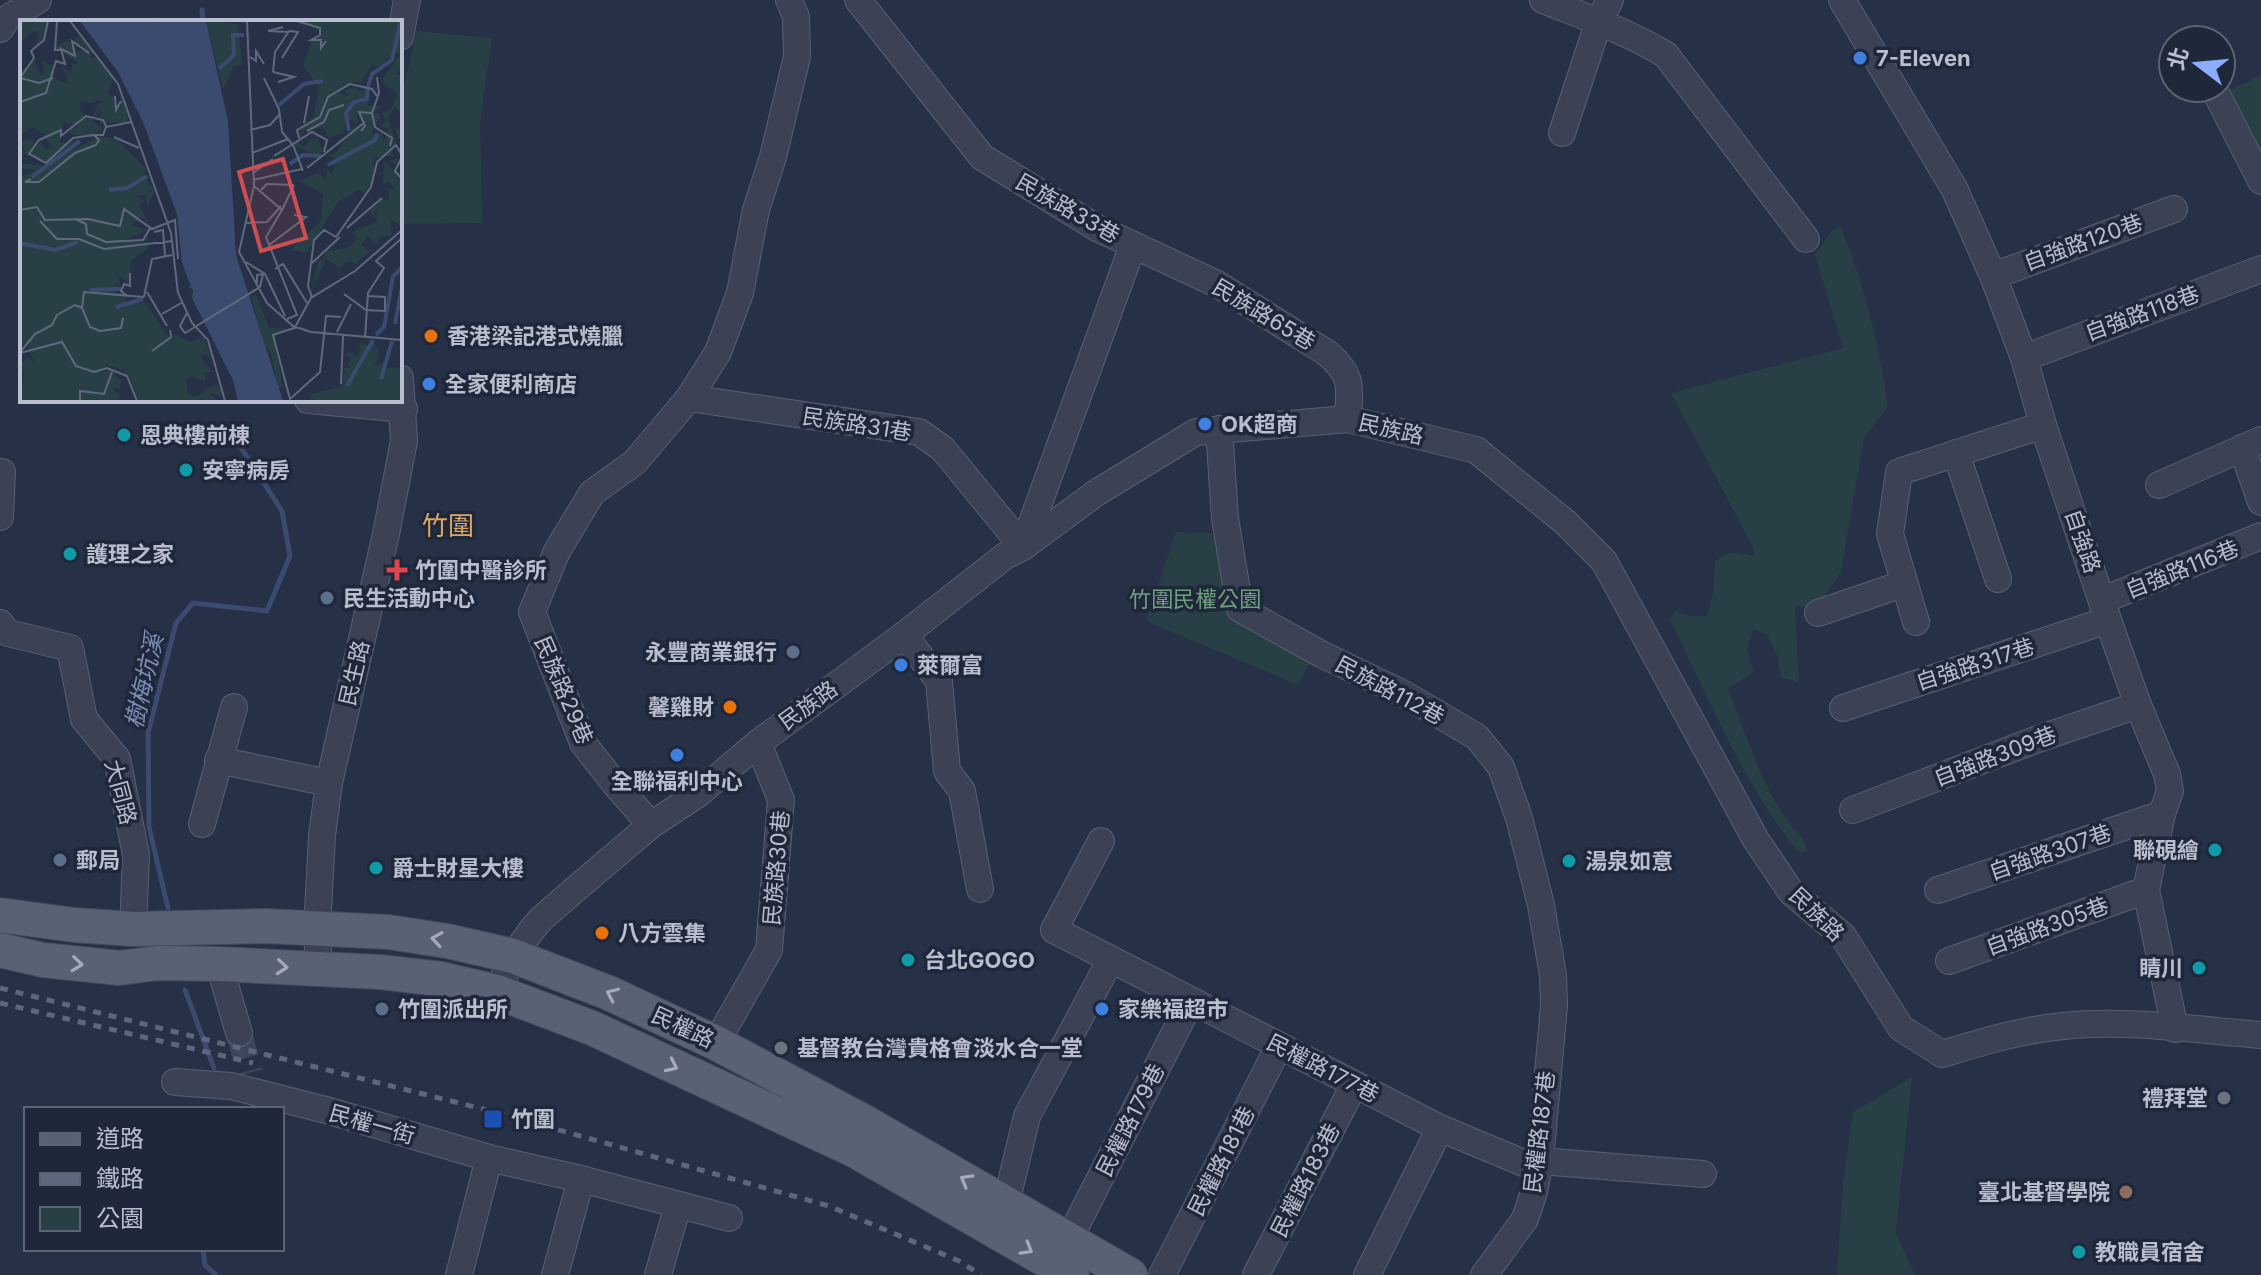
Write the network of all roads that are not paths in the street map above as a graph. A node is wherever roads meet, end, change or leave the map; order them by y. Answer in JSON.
{"nodes":[{"id":1,"x":38,"y":0,"type":"edge"},
{"id":2,"x":407,"y":0,"type":"edge"},
{"id":3,"x":789,"y":0,"type":"edge"},
{"id":4,"x":858,"y":0,"type":"edge"},
{"id":5,"x":1543,"y":0,"type":"edge"},
{"id":6,"x":1842,"y":0,"type":"edge"},
{"id":7,"x":1605,"y":10,"type":"edge"},
{"id":8,"x":3,"y":18,"type":"edge"},
{"id":9,"x":402,"y":26,"type":"edge"},
{"id":10,"x":2222,"y":104,"type":"edge"},
{"id":11,"x":1562,"y":133,"type":"dead end"},
{"id":12,"x":2261,"y":181,"type":"edge"},
{"id":13,"x":2174,"y":209,"type":"dead end"},
{"id":14,"x":1806,"y":239,"type":"dead end"},
{"id":15,"x":1133,"y":245,"type":"junction"},
{"id":16,"x":2261,"y":269,"type":"edge"},
{"id":17,"x":1993,"y":276,"type":"junction"},
{"id":18,"x":2024,"y":358,"type":"junction"},
{"id":19,"x":402,"y":394,"type":"edge"},
{"id":20,"x":689,"y":398,"type":"junction"},
{"id":21,"x":329,"y":402,"type":"edge"},
{"id":22,"x":404,"y":409,"type":"junction"},
{"id":23,"x":1348,"y":419,"type":"junction"},
{"id":24,"x":2043,"y":425,"type":"junction"},
{"id":25,"x":1219,"y":429,"type":"junction"},
{"id":26,"x":2251,"y":444,"type":"edge"},
{"id":27,"x":1956,"y":453,"type":"junction"},
{"id":28,"x":0,"y":472,"type":"edge"},
{"id":29,"x":2159,"y":485,"type":"dead end"},
{"id":30,"x":2261,"y":502,"type":"edge"},
{"id":31,"x":0,"y":517,"type":"edge"},
{"id":32,"x":2261,"y":536,"type":"edge"},
{"id":33,"x":1023,"y":547,"type":"junction"},
{"id":34,"x":1998,"y":579,"type":"dead end"},
{"id":35,"x":1903,"y":584,"type":"junction"},
{"id":36,"x":2106,"y":610,"type":"junction"},
{"id":37,"x":1818,"y":613,"type":"dead end"},
{"id":38,"x":1916,"y":622,"type":"dead end"},
{"id":39,"x":3,"y":632,"type":"edge"},
{"id":40,"x":904,"y":635,"type":"junction"},
{"id":41,"x":2138,"y":705,"type":"junction"},
{"id":42,"x":234,"y":707,"type":"dead end"},
{"id":43,"x":1843,"y":708,"type":"dead end"},
{"id":44,"x":758,"y":743,"type":"junction"},
{"id":45,"x":218,"y":760,"type":"junction"},
{"id":46,"x":329,"y":783,"type":"junction"},
{"id":47,"x":1853,"y":810,"type":"dead end"},
{"id":48,"x":2162,"y":814,"type":"junction"},
{"id":49,"x":202,"y":824,"type":"dead end"},
{"id":50,"x":651,"y":825,"type":"junction"},
{"id":51,"x":1101,"y":841,"type":"dead end"},
{"id":52,"x":980,"y":889,"type":"dead end"},
{"id":53,"x":1938,"y":890,"type":"dead end"},
{"id":54,"x":2146,"y":890,"type":"junction"},
{"id":55,"x":0,"y":915,"type":"edge"},
{"id":56,"x":162,"y":928,"type":"junction"},
{"id":57,"x":317,"y":930,"type":"junction"},
{"id":58,"x":0,"y":950,"type":"edge"},
{"id":59,"x":513,"y":956,"type":"junction"},
{"id":60,"x":1111,"y":959,"type":"junction"},
{"id":61,"x":1949,"y":961,"type":"dead end"},
{"id":62,"x":191,"y":964,"type":"junction"},
{"id":63,"x":319,"y":970,"type":"junction"},
{"id":64,"x":1553,"y":975,"type":"joint"},
{"id":65,"x":497,"y":992,"type":"junction"},
{"id":66,"x":1191,"y":1001,"type":"junction"},
{"id":67,"x":2175,"y":1029,"type":"junction"},
{"id":68,"x":239,"y":1033,"type":"tunnel mouth"},
{"id":69,"x":2261,"y":1035,"type":"edge"},
{"id":70,"x":716,"y":1043,"type":"junction"},
{"id":71,"x":1279,"y":1046,"type":"junction"},
{"id":72,"x":175,"y":1082,"type":"dead end"},
{"id":73,"x":1354,"y":1085,"type":"junction"},
{"id":74,"x":1440,"y":1128,"type":"junction"},
{"id":75,"x":489,"y":1158,"type":"junction"},
{"id":76,"x":1539,"y":1165,"type":"junction"},
{"id":77,"x":1703,"y":1174,"type":"dead end"},
{"id":78,"x":581,"y":1179,"type":"junction"},
{"id":79,"x":1006,"y":1203,"type":"junction"},
{"id":80,"x":678,"y":1205,"type":"junction"},
{"id":81,"x":729,"y":1218,"type":"dead end"},
{"id":82,"x":1069,"y":1239,"type":"junction"},
{"id":83,"x":459,"y":1275,"type":"edge"},
{"id":84,"x":555,"y":1275,"type":"edge"},
{"id":85,"x":658,"y":1275,"type":"edge"},
{"id":86,"x":1072,"y":1275,"type":"edge"},
{"id":87,"x":1130,"y":1275,"type":"edge"},
{"id":88,"x":1162,"y":1275,"type":"edge"},
{"id":89,"x":1256,"y":1275,"type":"edge"},
{"id":90,"x":1367,"y":1275,"type":"edge"},
{"id":91,"x":1484,"y":1275,"type":"edge"}],
"edges":[{"from":1,"to":8,"type":"street"},
{"from":2,"to":9,"type":"street"},
{"from":3,"to":20,"type":"street","name":"民族路29巷"},
{"from":4,"to":15,"type":"street","name":"民族路33巷"},
{"from":5,"to":7,"type":"street"},
{"from":6,"to":17,"type":"street","name":"自強路"},
{"from":7,"to":11,"type":"street"},
{"from":7,"to":14,"type":"street"},
{"from":10,"to":12,"type":"street"},
{"from":13,"to":17,"type":"street","name":"自強路120巷"},
{"from":15,"to":23,"type":"street","name":"民族路65巷"},
{"from":15,"to":33,"type":"street","name":"民族路33巷"},
{"from":16,"to":18,"type":"street","name":"自強路118巷"},
{"from":17,"to":18,"type":"street","name":"自強路"},
{"from":18,"to":24,"type":"street","name":"自強路"},
{"from":19,"to":22,"type":"street","name":"民生路"},
{"from":20,"to":33,"type":"street","name":"民族路31巷"},
{"from":20,"to":50,"type":"street","name":"民族路29巷"},
{"from":21,"to":22,"type":"street"},
{"from":22,"to":46,"type":"street","name":"民生路"},
{"from":23,"to":25,"type":"street","name":"民族路"},
{"from":23,"to":67,"type":"street","name":"民族路"},
{"from":24,"to":27,"type":"street"},
{"from":24,"to":36,"type":"street","name":"自強路"},
{"from":25,"to":33,"type":"street","name":"民族路"},
{"from":25,"to":64,"type":"street","name":"民族路112巷"},
{"from":26,"to":29,"type":"street"},
{"from":26,"to":30,"type":"street"},
{"from":27,"to":34,"type":"street"},
{"from":27,"to":35,"type":"street"},
{"from":28,"to":31,"type":"street"},
{"from":32,"to":36,"type":"street","name":"自強路116巷"},
{"from":33,"to":40,"type":"street","name":"民族路"},
{"from":35,"to":37,"type":"street"},
{"from":35,"to":38,"type":"street"},
{"from":36,"to":41,"type":"street","name":"自強路"},
{"from":36,"to":43,"type":"street","name":"自強路317巷"},
{"from":39,"to":56,"type":"street","name":"大同路"},
{"from":40,"to":44,"type":"street","name":"民族路"},
{"from":40,"to":52,"type":"street"},
{"from":41,"to":47,"type":"street","name":"自強路309巷"},
{"from":41,"to":48,"type":"street","name":"自強路"},
{"from":42,"to":45,"type":"street"},
{"from":44,"to":50,"type":"street","name":"民族路"},
{"from":44,"to":70,"type":"street","name":"民族路30巷"},
{"from":45,"to":46,"type":"street"},
{"from":45,"to":49,"type":"street"},
{"from":46,"to":57,"type":"street","name":"民生路"},
{"from":48,"to":53,"type":"street","name":"自強路307巷"},
{"from":48,"to":54,"type":"street","name":"自強路"},
{"from":50,"to":59,"type":"street","name":"民族路"},
{"from":51,"to":60,"type":"street","name":"民權路177巷"},
{"from":54,"to":61,"type":"street","name":"自強路305巷"},
{"from":54,"to":67,"type":"street","name":"自強路"},
{"from":55,"to":56,"type":"main road","name":"民權路"},
{"from":56,"to":57,"type":"main road","name":"民權路"},
{"from":59,"to":57,"type":"main road","name":"民權路","one_way":true},
{"from":57,"to":63,"type":"street","name":"民生路"},
{"from":58,"to":62,"type":"main road","name":"民權路","one_way":true},
{"from":59,"to":65,"type":"street","name":"民族路"},
{"from":70,"to":59,"type":"main road","name":"民權路","one_way":true},
{"from":60,"to":66,"type":"street","name":"民權路177巷"},
{"from":60,"to":79,"type":"street"},
{"from":62,"to":63,"type":"main road","name":"民權路","one_way":true},
{"from":62,"to":68,"type":"street"},
{"from":63,"to":65,"type":"main road","name":"民權路"},
{"from":64,"to":76,"type":"street","name":"民權路187巷"},
{"from":65,"to":86,"type":"main road","name":"民權路","one_way":true},
{"from":66,"to":71,"type":"street","name":"民權路177巷"},
{"from":66,"to":82,"type":"street","name":"民權路179巷"},
{"from":67,"to":69,"type":"street"},
{"from":79,"to":70,"type":"main road","name":"民權路","one_way":true},
{"from":71,"to":73,"type":"street","name":"民權路177巷"},
{"from":71,"to":88,"type":"street","name":"民權路181巷"},
{"from":72,"to":75,"type":"street","name":"民權一街"},
{"from":73,"to":74,"type":"street","name":"民權路177巷"},
{"from":73,"to":89,"type":"street","name":"民權路183巷"},
{"from":74,"to":76,"type":"street","name":"民權路177巷"},
{"from":74,"to":90,"type":"street"},
{"from":75,"to":78,"type":"street","name":"民權一街"},
{"from":75,"to":83,"type":"street"},
{"from":76,"to":77,"type":"street","name":"民權路177巷"},
{"from":76,"to":91,"type":"street","name":"民權路187巷"},
{"from":78,"to":80,"type":"street","name":"民權一街"},
{"from":78,"to":84,"type":"street"},
{"from":79,"to":82,"type":"main road","name":"民權路"},
{"from":80,"to":81,"type":"street","name":"民權一街"},
{"from":80,"to":85,"type":"street"},
{"from":82,"to":87,"type":"main road","name":"民權路"}]}
